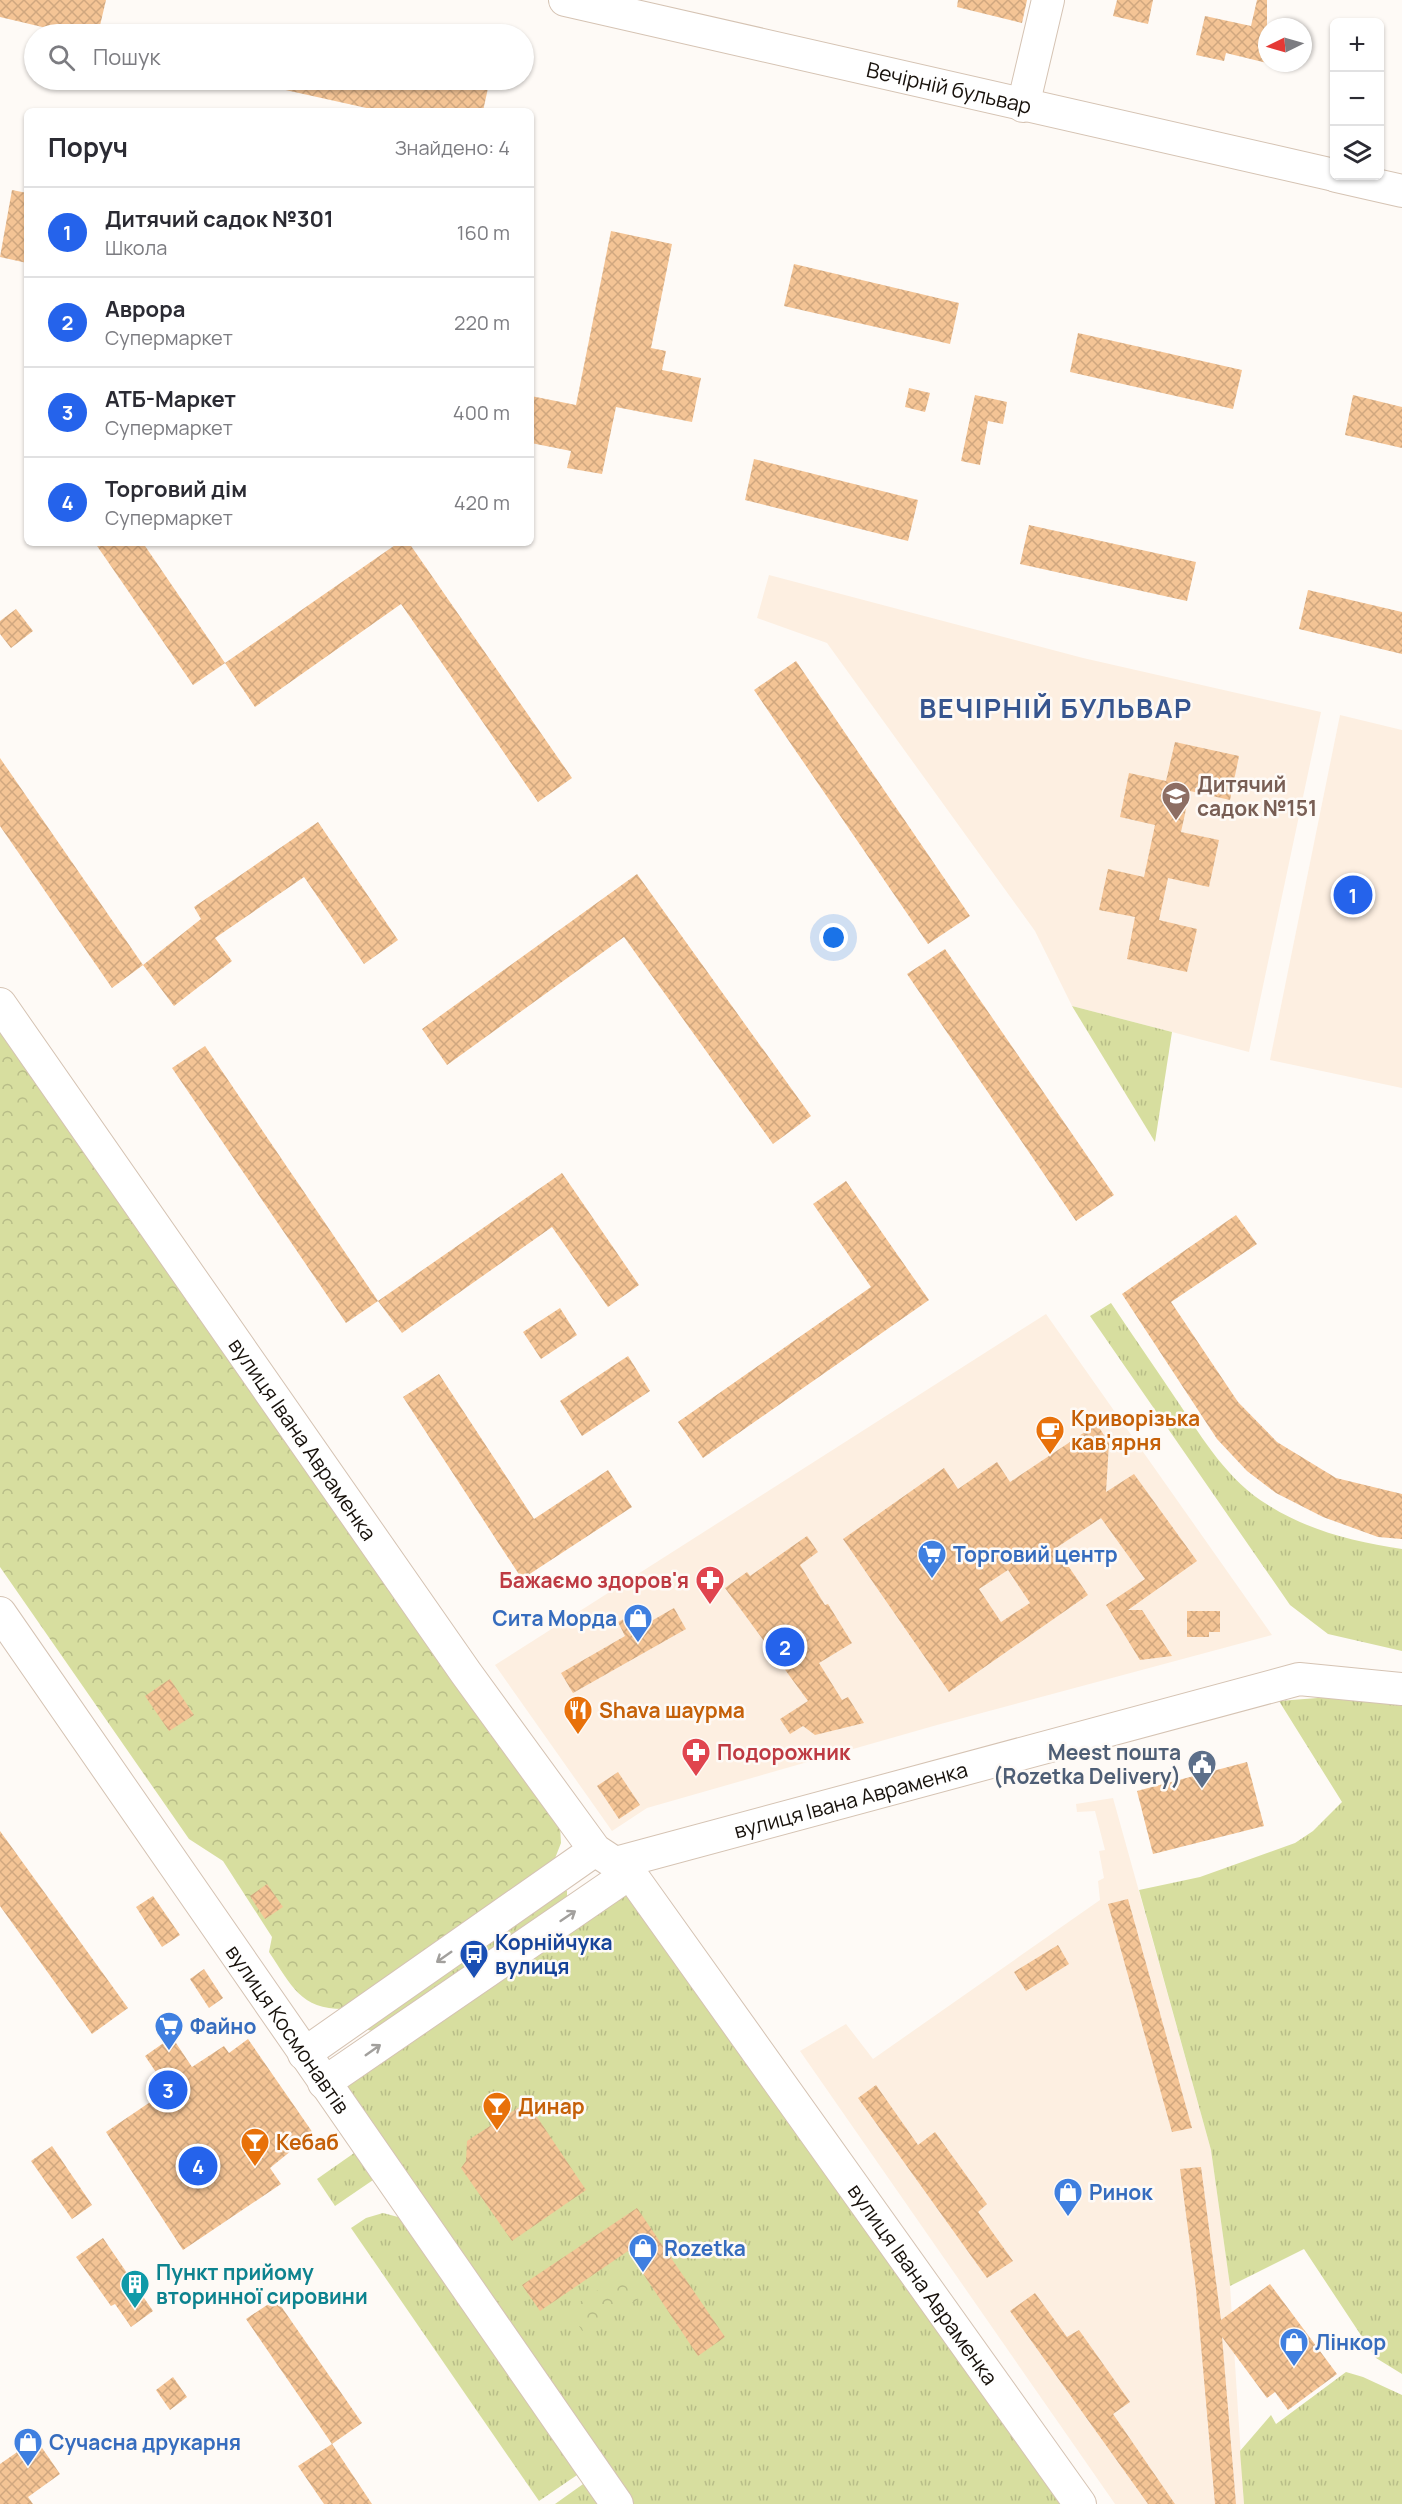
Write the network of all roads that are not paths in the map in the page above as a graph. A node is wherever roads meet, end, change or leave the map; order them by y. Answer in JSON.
{"nodes":[{"id":1,"x":565,"y":0,"type":"edge"},
{"id":2,"x":1048,"y":0,"type":"edge"},
{"id":3,"x":1023,"y":106,"type":"junction"},
{"id":4,"x":1330,"y":174,"type":"edge"},
{"id":5,"x":1356,"y":180,"type":"edge"},
{"id":6,"x":1402,"y":191,"type":"edge"},
{"id":7,"x":0,"y":1004,"type":"edge"},
{"id":8,"x":0,"y":1613,"type":"edge"},
{"id":9,"x":1402,"y":1689,"type":"edge"},
{"id":10,"x":614,"y":1862,"type":"junction"},
{"id":11,"x":304,"y":2054,"type":"junction"},
{"id":12,"x":324,"y":2083,"type":"junction"},
{"id":13,"x":617,"y":2504,"type":"edge"},
{"id":14,"x":1080,"y":2504,"type":"edge"}],
"edges":[{"from":1,"to":3,"type":"street","name":"Вечірній бульвар"},
{"from":2,"to":3,"type":"street"},
{"from":3,"to":4,"type":"street","name":"Вечірній бульвар"},
{"from":5,"to":6,"type":"street","name":"Вечірній бульвар"},
{"from":7,"to":10,"type":"street","name":"вулиця Івана Авраменка"},
{"from":8,"to":11,"type":"street","name":"вулиця Космонавтів"},
{"from":9,"to":10,"type":"street","name":"вулиця Івана Авраменка"},
{"from":10,"to":11,"type":"street","one_way":true},
{"from":12,"to":10,"type":"street","one_way":true},
{"from":10,"to":14,"type":"street","name":"вулиця Івана Авраменка"},
{"from":11,"to":12,"type":"street","name":"вулиця Космонавтів"},
{"from":12,"to":13,"type":"street","name":"вулиця Космонавтів"}]}
